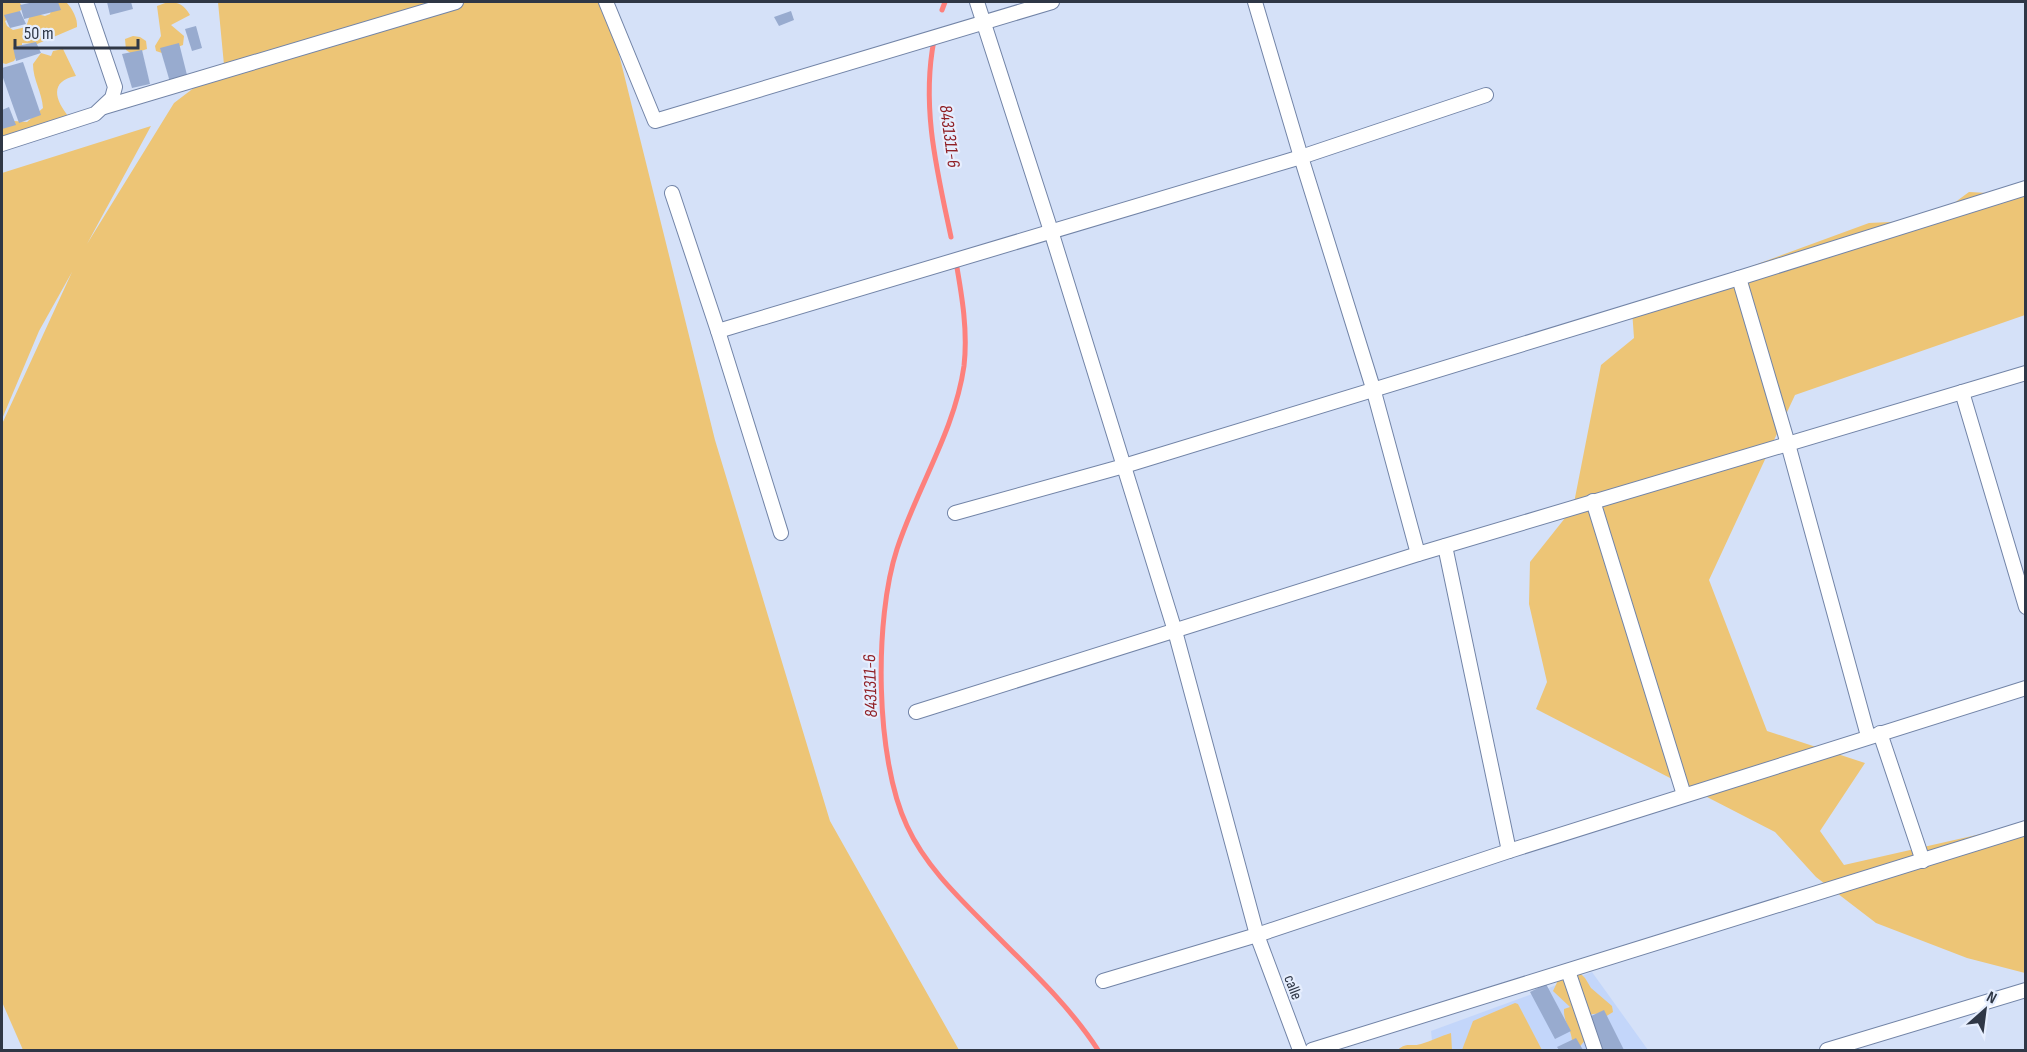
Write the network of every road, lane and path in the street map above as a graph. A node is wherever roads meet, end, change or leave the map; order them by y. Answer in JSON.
{"nodes":[{"id":1,"x":86,"y":2,"type":"edge"},
{"id":2,"x":456,"y":2,"type":"edge"},
{"id":3,"x":606,"y":2,"type":"edge"},
{"id":4,"x":977,"y":2,"type":"edge"},
{"id":5,"x":1052,"y":2,"type":"edge"},
{"id":6,"x":1255,"y":2,"type":"edge"},
{"id":7,"x":983,"y":21,"type":"junction"},
{"id":8,"x":1486,"y":95,"type":"dead end"},
{"id":9,"x":104,"y":107,"type":"junction"},
{"id":10,"x":2,"y":144,"type":"edge"},
{"id":11,"x":1301,"y":157,"type":"junction"},
{"id":12,"x":2025,"y":188,"type":"edge"},
{"id":13,"x":672,"y":193,"type":"dead end"},
{"id":14,"x":1051,"y":231,"type":"junction"},
{"id":15,"x":1739,"y":278,"type":"junction"},
{"id":16,"x":718,"y":331,"type":"junction"},
{"id":17,"x":2025,"y":373,"type":"edge"},
{"id":18,"x":1373,"y":388,"type":"junction"},
{"id":19,"x":1962,"y":392,"type":"junction"},
{"id":20,"x":1788,"y":444,"type":"junction"},
{"id":21,"x":1124,"y":466,"type":"junction"},
{"id":22,"x":1593,"y":501,"type":"junction"},
{"id":23,"x":955,"y":513,"type":"dead end"},
{"id":24,"x":781,"y":533,"type":"dead end"},
{"id":25,"x":1445,"y":546,"type":"junction"},
{"id":26,"x":1418,"y":554,"type":"junction"},
{"id":27,"x":2025,"y":607,"type":"edge"},
{"id":28,"x":1175,"y":631,"type":"junction"},
{"id":29,"x":2025,"y":688,"type":"edge"},
{"id":30,"x":916,"y":711,"type":"dead end"},
{"id":31,"x":1874,"y":735,"type":"junction"},
{"id":32,"x":1684,"y":795,"type":"junction"},
{"id":33,"x":2025,"y":828,"type":"edge"},
{"id":34,"x":1509,"y":851,"type":"junction"},
{"id":35,"x":1923,"y":861,"type":"junction"},
{"id":36,"x":1257,"y":935,"type":"junction"},
{"id":37,"x":1568,"y":971,"type":"junction"},
{"id":38,"x":1103,"y":981,"type":"dead end"},
{"id":39,"x":2025,"y":990,"type":"edge"},
{"id":40,"x":1300,"y":1050,"type":"edge"},
{"id":41,"x":1311,"y":1050,"type":"edge"},
{"id":42,"x":1595,"y":1050,"type":"edge"},
{"id":43,"x":1827,"y":1050,"type":"edge"}],
"edges":[{"from":1,"to":9,"type":"street"},
{"from":2,"to":9,"type":"street"},
{"from":3,"to":7,"type":"street"},
{"from":4,"to":7,"type":"street","name":"calle"},
{"from":5,"to":7,"type":"street"},
{"from":6,"to":11,"type":"street"},
{"from":7,"to":14,"type":"street","name":"calle"},
{"from":8,"to":11,"type":"street"},
{"from":9,"to":10,"type":"street"},
{"from":11,"to":14,"type":"street"},
{"from":11,"to":18,"type":"street"},
{"from":12,"to":15,"type":"street"},
{"from":13,"to":16,"type":"street"},
{"from":14,"to":16,"type":"street"},
{"from":14,"to":21,"type":"street","name":"calle"},
{"from":15,"to":18,"type":"street"},
{"from":15,"to":20,"type":"street"},
{"from":16,"to":24,"type":"street"},
{"from":17,"to":19,"type":"street"},
{"from":18,"to":21,"type":"street"},
{"from":18,"to":26,"type":"street"},
{"from":19,"to":20,"type":"street"},
{"from":19,"to":27,"type":"street"},
{"from":20,"to":22,"type":"street"},
{"from":20,"to":31,"type":"street"},
{"from":21,"to":23,"type":"street"},
{"from":21,"to":28,"type":"street","name":"calle"},
{"from":22,"to":25,"type":"street"},
{"from":22,"to":32,"type":"street"},
{"from":25,"to":26,"type":"street"},
{"from":25,"to":34,"type":"street"},
{"from":26,"to":28,"type":"street"},
{"from":28,"to":30,"type":"street"},
{"from":28,"to":36,"type":"street","name":"calle"},
{"from":29,"to":31,"type":"street"},
{"from":31,"to":32,"type":"street"},
{"from":31,"to":35,"type":"street"},
{"from":32,"to":34,"type":"street"},
{"from":33,"to":35,"type":"street"},
{"from":34,"to":36,"type":"street"},
{"from":35,"to":37,"type":"street"},
{"from":36,"to":38,"type":"street"},
{"from":36,"to":40,"type":"street","name":"calle"},
{"from":37,"to":41,"type":"street"},
{"from":37,"to":42,"type":"street"},
{"from":39,"to":43,"type":"street"}]}
